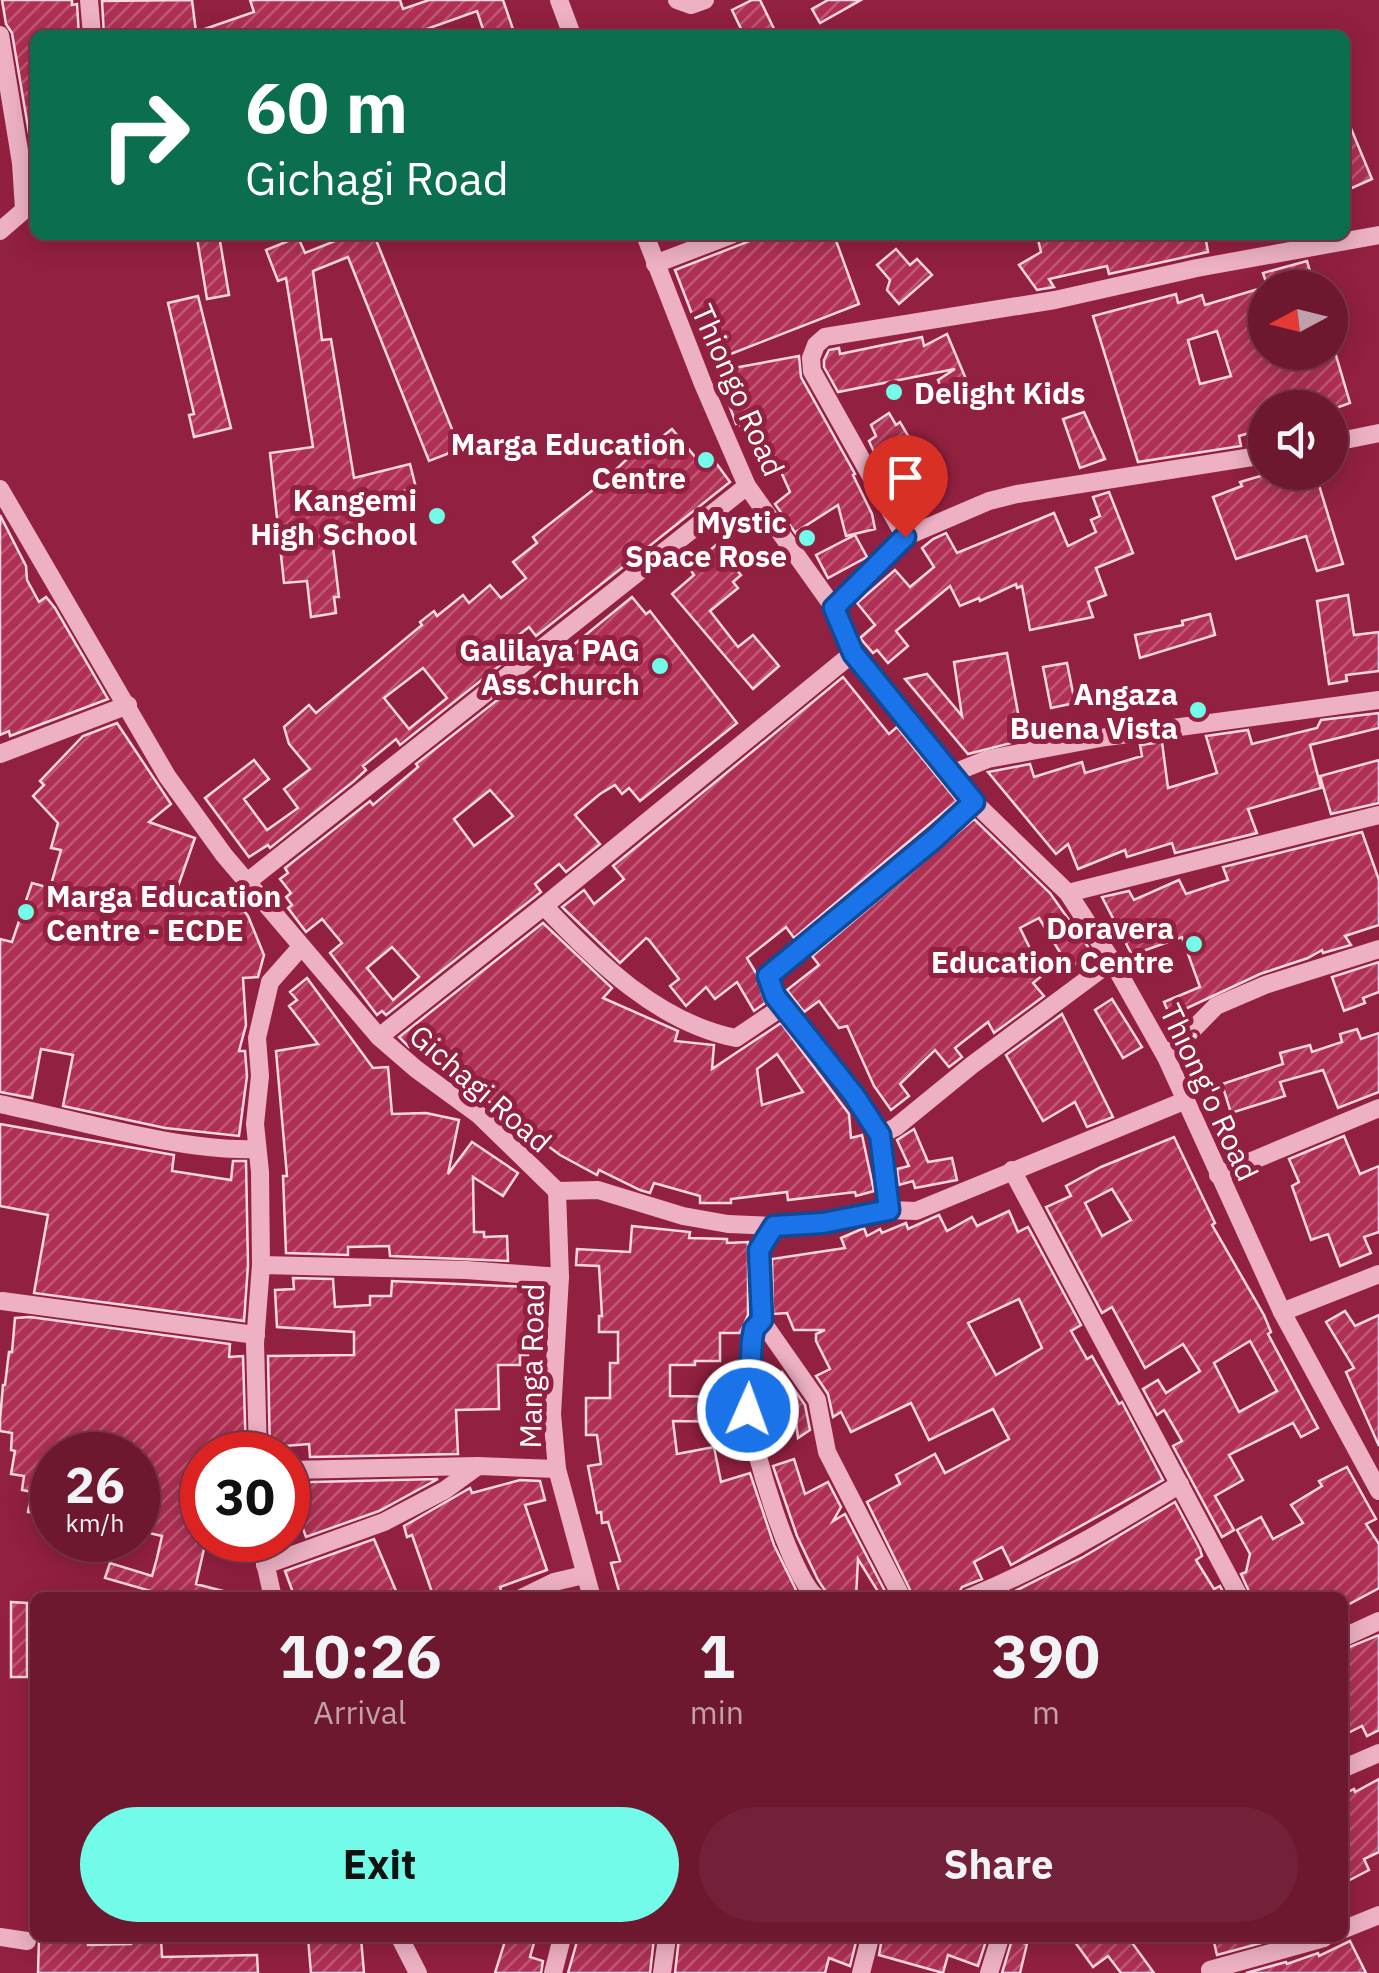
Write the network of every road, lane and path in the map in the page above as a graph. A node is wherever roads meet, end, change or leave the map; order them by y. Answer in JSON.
{"nodes":[{"id":1,"x":88,"y":0,"type":"edge"},
{"id":2,"x":559,"y":0,"type":"edge"},
{"id":3,"x":678,"y":0,"type":"edge"},
{"id":4,"x":705,"y":0,"type":"edge"},
{"id":5,"x":91,"y":30,"type":"edge"},
{"id":6,"x":570,"y":30,"type":"edge"},
{"id":7,"x":0,"y":35,"type":"edge"},
{"id":8,"x":30,"y":206,"type":"edge"},
{"id":9,"x":0,"y":231,"type":"edge"},
{"id":10,"x":1379,"y":236,"type":"edge"},
{"id":11,"x":647,"y":240,"type":"edge"},
{"id":12,"x":718,"y":240,"type":"edge"},
{"id":13,"x":654,"y":264,"type":"junction"},
{"id":14,"x":1379,"y":433,"type":"edge"},
{"id":15,"x":1348,"y":439,"type":"edge"},
{"id":16,"x":1248,"y":458,"type":"edge"},
{"id":17,"x":747,"y":486,"type":"junction"},
{"id":18,"x":0,"y":490,"type":"edge"},
{"id":19,"x":905,"y":537,"type":"junction"},
{"id":20,"x":834,"y":608,"type":"junction"},
{"id":21,"x":853,"y":653,"type":"junction"},
{"id":22,"x":1379,"y":700,"type":"edge"},
{"id":23,"x":128,"y":705,"type":"junction"},
{"id":24,"x":0,"y":754,"type":"edge"},
{"id":25,"x":951,"y":774,"type":"junction"},
{"id":26,"x":974,"y":802,"type":"junction"},
{"id":27,"x":1379,"y":814,"type":"edge"},
{"id":28,"x":247,"y":882,"type":"junction"},
{"id":29,"x":1068,"y":892,"type":"junction"},
{"id":30,"x":544,"y":906,"type":"junction"},
{"id":31,"x":301,"y":947,"type":"junction"},
{"id":32,"x":1379,"y":949,"type":"edge"},
{"id":33,"x":1112,"y":961,"type":"junction"},
{"id":34,"x":785,"y":1005,"type":"junction"},
{"id":35,"x":379,"y":1036,"type":"junction"},
{"id":36,"x":1166,"y":1057,"type":"junction"},
{"id":37,"x":1184,"y":1101,"type":"junction"},
{"id":38,"x":0,"y":1104,"type":"edge"},
{"id":39,"x":1379,"y":1108,"type":"edge"},
{"id":40,"x":880,"y":1135,"type":"junction"},
{"id":41,"x":257,"y":1148,"type":"junction"},
{"id":42,"x":1012,"y":1170,"type":"junction"},
{"id":43,"x":1218,"y":1175,"type":"junction"},
{"id":44,"x":557,"y":1190,"type":"junction"},
{"id":45,"x":889,"y":1210,"type":"junction"},
{"id":46,"x":774,"y":1226,"type":"junction"},
{"id":47,"x":261,"y":1266,"type":"junction"},
{"id":48,"x":1379,"y":1274,"type":"edge"},
{"id":49,"x":560,"y":1277,"type":"junction"},
{"id":50,"x":2,"y":1301,"type":"edge"},
{"id":51,"x":1282,"y":1312,"type":"junction"},
{"id":52,"x":762,"y":1320,"type":"junction"},
{"id":53,"x":256,"y":1336,"type":"junction"},
{"id":54,"x":258,"y":1432,"type":"edge"},
{"id":55,"x":1372,"y":1464,"type":"edge"},
{"id":56,"x":478,"y":1466,"type":"junction"},
{"id":57,"x":557,"y":1469,"type":"junction"},
{"id":58,"x":310,"y":1470,"type":"edge"},
{"id":59,"x":1180,"y":1484,"type":"junction"},
{"id":60,"x":1379,"y":1492,"type":"edge"},
{"id":61,"x":264,"y":1562,"type":"edge"},
{"id":62,"x":265,"y":1565,"type":"junction"},
{"id":63,"x":584,"y":1575,"type":"junction"},
{"id":64,"x":272,"y":1592,"type":"edge"},
{"id":65,"x":534,"y":1592,"type":"edge"},
{"id":66,"x":590,"y":1592,"type":"edge"},
{"id":67,"x":810,"y":1592,"type":"edge"},
{"id":68,"x":899,"y":1592,"type":"edge"},
{"id":69,"x":982,"y":1592,"type":"edge"},
{"id":70,"x":1237,"y":1592,"type":"edge"},
{"id":71,"x":1379,"y":1620,"type":"edge"},
{"id":72,"x":1348,"y":1635,"type":"edge"},
{"id":73,"x":1379,"y":1753,"type":"edge"},
{"id":74,"x":1348,"y":1766,"type":"edge"},
{"id":75,"x":1379,"y":1915,"type":"edge"},
{"id":76,"x":1348,"y":1928,"type":"edge"},
{"id":77,"x":0,"y":1937,"type":"edge"},
{"id":78,"x":27,"y":1941,"type":"dead end"},
{"id":79,"x":402,"y":1942,"type":"edge"},
{"id":80,"x":561,"y":1942,"type":"edge"},
{"id":81,"x":666,"y":1942,"type":"edge"},
{"id":82,"x":869,"y":1942,"type":"edge"},
{"id":83,"x":999,"y":1942,"type":"edge"},
{"id":84,"x":1310,"y":1942,"type":"edge"},
{"id":85,"x":1210,"y":1970,"type":"dead end"},
{"id":86,"x":418,"y":1973,"type":"edge"},
{"id":87,"x":553,"y":1973,"type":"edge"},
{"id":88,"x":662,"y":1973,"type":"edge"},
{"id":89,"x":861,"y":1973,"type":"edge"},
{"id":90,"x":989,"y":1973,"type":"edge"}],
"edges":[{"from":1,"to":5,"type":"street"},
{"from":2,"to":6,"type":"street"},
{"from":3,"to":4,"type":"street"},
{"from":7,"to":8,"type":"street"},
{"from":8,"to":9,"type":"street"},
{"from":10,"to":19,"type":"street"},
{"from":11,"to":13,"type":"street","name":"Thiongo Road"},
{"from":12,"to":13,"type":"street"},
{"from":13,"to":17,"type":"street","name":"Thiongo Road"},
{"from":14,"to":15,"type":"street"},
{"from":16,"to":19,"type":"street"},
{"from":17,"to":20,"type":"street","name":"Thiongo Road"},
{"from":17,"to":28,"type":"street"},
{"from":18,"to":23,"type":"street","name":"Gichagi Road"},
{"from":19,"to":20,"type":"street"},
{"from":20,"to":21,"type":"street","name":"Thiong'o Road"},
{"from":21,"to":25,"type":"street","name":"Thiong'o Road"},
{"from":21,"to":30,"type":"street"},
{"from":22,"to":25,"type":"street"},
{"from":23,"to":24,"type":"street"},
{"from":23,"to":28,"type":"street","name":"Gichagi Road"},
{"from":25,"to":26,"type":"street","name":"Thiong'o Road"},
{"from":26,"to":29,"type":"street","name":"Thiong'o Road"},
{"from":26,"to":34,"type":"street"},
{"from":27,"to":29,"type":"street"},
{"from":28,"to":31,"type":"street","name":"Gichagi Road"},
{"from":29,"to":33,"type":"street","name":"Thiong'o Road"},
{"from":30,"to":34,"type":"street"},
{"from":30,"to":35,"type":"street"},
{"from":31,"to":35,"type":"street","name":"Gichagi Road"},
{"from":31,"to":41,"type":"street"},
{"from":32,"to":36,"type":"street"},
{"from":33,"to":36,"type":"street","name":"Thiong'o Road"},
{"from":33,"to":40,"type":"street"},
{"from":34,"to":40,"type":"street"},
{"from":35,"to":44,"type":"street","name":"Gichagi Road"},
{"from":36,"to":37,"type":"street","name":"Thiong'o Road"},
{"from":37,"to":42,"type":"street","name":"Gichagi Road"},
{"from":37,"to":43,"type":"street","name":"Thiong'o Road"},
{"from":38,"to":41,"type":"street"},
{"from":39,"to":43,"type":"street"},
{"from":40,"to":45,"type":"street"},
{"from":41,"to":47,"type":"street"},
{"from":42,"to":45,"type":"street","name":"Gichagi Road"},
{"from":42,"to":59,"type":"street"},
{"from":43,"to":51,"type":"street","name":"Thiong'o Road"},
{"from":44,"to":46,"type":"street","name":"Gichagi Road"},
{"from":44,"to":49,"type":"street","name":"Manga Road"},
{"from":45,"to":46,"type":"street","name":"Gichagi Road"},
{"from":46,"to":52,"type":"street"},
{"from":47,"to":49,"type":"street"},
{"from":47,"to":53,"type":"street"},
{"from":48,"to":51,"type":"street"},
{"from":49,"to":57,"type":"street","name":"Manga Road"},
{"from":50,"to":53,"type":"street"},
{"from":51,"to":55,"type":"street","name":"Thiong'o Road"},
{"from":52,"to":67,"type":"street"},
{"from":52,"to":68,"type":"street"},
{"from":53,"to":54,"type":"street"},
{"from":55,"to":60,"type":"street","name":"Thiong'o Road"},
{"from":56,"to":57,"type":"street"},
{"from":56,"to":58,"type":"street"},
{"from":56,"to":62,"type":"street"},
{"from":57,"to":63,"type":"street","name":"Manga Road"},
{"from":59,"to":69,"type":"street"},
{"from":59,"to":70,"type":"street"},
{"from":61,"to":62,"type":"street"},
{"from":62,"to":64,"type":"street"},
{"from":63,"to":65,"type":"street"},
{"from":63,"to":66,"type":"street","name":"Manga Road"},
{"from":71,"to":72,"type":"street"},
{"from":73,"to":74,"type":"street"},
{"from":75,"to":76,"type":"street"},
{"from":77,"to":78,"type":"street"},
{"from":79,"to":86,"type":"street"},
{"from":80,"to":87,"type":"street"},
{"from":81,"to":88,"type":"street"},
{"from":82,"to":89,"type":"street"},
{"from":83,"to":90,"type":"street"},
{"from":84,"to":85,"type":"street"}]}
